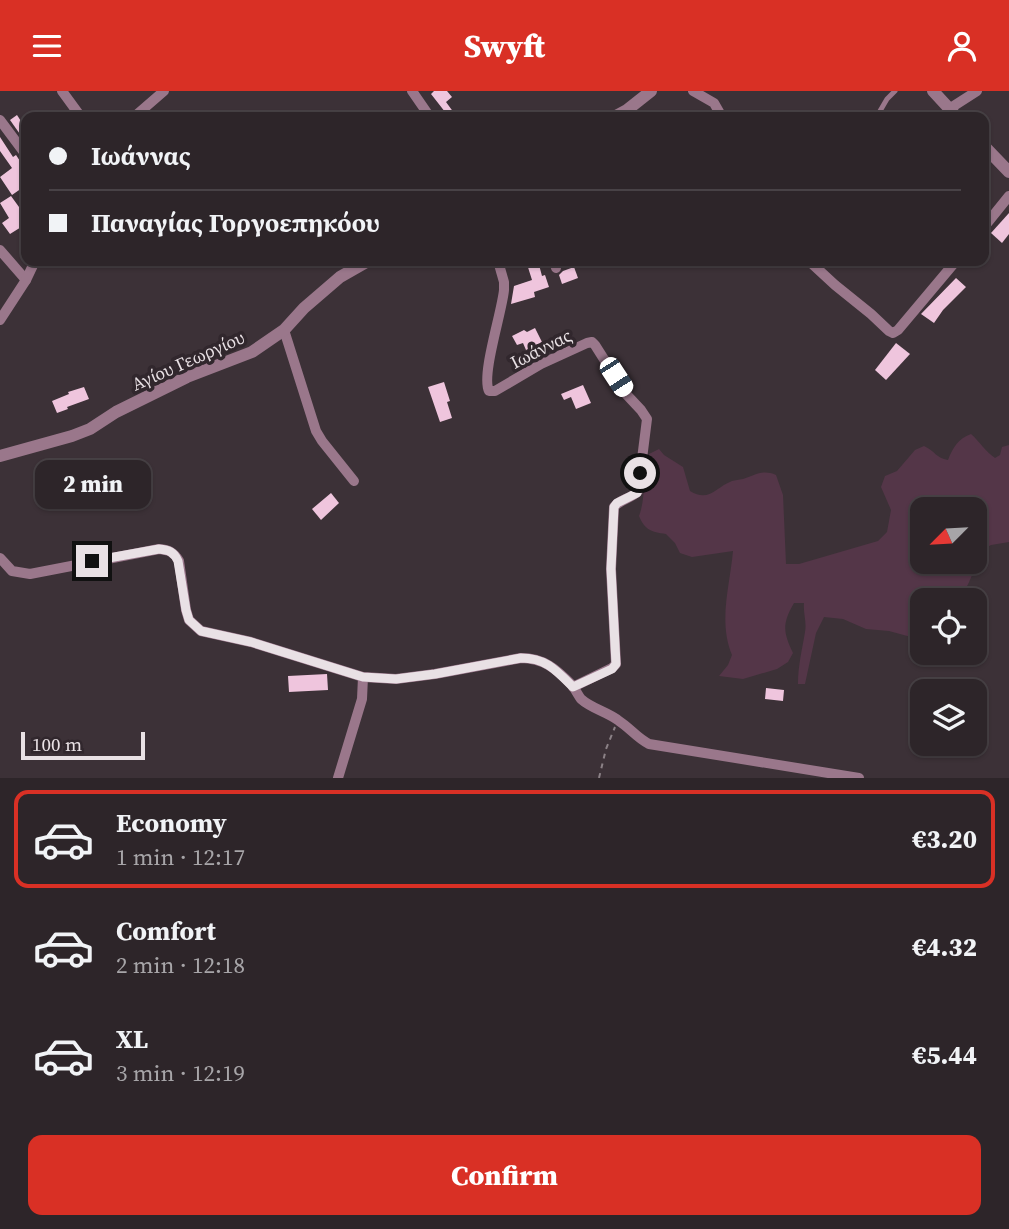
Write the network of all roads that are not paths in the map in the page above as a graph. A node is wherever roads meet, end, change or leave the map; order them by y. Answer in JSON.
{"nodes":[{"id":1,"x":62,"y":91,"type":"edge"},
{"id":2,"x":412,"y":91,"type":"edge"},
{"id":3,"x":651,"y":91,"type":"edge"},
{"id":4,"x":693,"y":91,"type":"edge"},
{"id":5,"x":895,"y":91,"type":"edge"},
{"id":6,"x":933,"y":91,"type":"edge"},
{"id":7,"x":976,"y":91,"type":"edge"},
{"id":8,"x":158,"y":93,"type":"edge"},
{"id":9,"x":77,"y":112,"type":"edge"},
{"id":10,"x":139,"y":112,"type":"edge"},
{"id":11,"x":427,"y":112,"type":"edge"},
{"id":12,"x":623,"y":112,"type":"edge"},
{"id":13,"x":719,"y":112,"type":"edge"},
{"id":14,"x":880,"y":112,"type":"edge"},
{"id":15,"x":952,"y":112,"type":"edge"},
{"id":16,"x":954,"y":112,"type":"edge"},
{"id":17,"x":0,"y":120,"type":"edge"},
{"id":18,"x":21,"y":148,"type":"edge"},
{"id":19,"x":989,"y":151,"type":"edge"},
{"id":20,"x":1009,"y":172,"type":"edge"},
{"id":21,"x":1009,"y":197,"type":"edge"},
{"id":22,"x":989,"y":221,"type":"edge"},
{"id":23,"x":0,"y":250,"type":"edge"},
{"id":24,"x":33,"y":266,"type":"edge"},
{"id":25,"x":357,"y":266,"type":"edge"},
{"id":26,"x":499,"y":266,"type":"edge"},
{"id":27,"x":815,"y":266,"type":"edge"},
{"id":28,"x":952,"y":266,"type":"edge"},
{"id":29,"x":26,"y":280,"type":"junction"},
{"id":30,"x":0,"y":320,"type":"edge"},
{"id":31,"x":284,"y":330,"type":"junction"},
{"id":32,"x":0,"y":456,"type":"edge"},
{"id":33,"x":354,"y":481,"type":"dead end"},
{"id":34,"x":0,"y":558,"type":"edge"},
{"id":35,"x":363,"y":677,"type":"junction"},
{"id":36,"x":573,"y":687,"type":"junction"},
{"id":37,"x":338,"y":778,"type":"edge"},
{"id":38,"x":859,"y":778,"type":"edge"}],
"edges":[{"from":1,"to":9,"type":"street"},
{"from":2,"to":11,"type":"street"},
{"from":3,"to":12,"type":"street"},
{"from":4,"to":13,"type":"street"},
{"from":5,"to":14,"type":"lane"},
{"from":6,"to":15,"type":"street"},
{"from":7,"to":16,"type":"street"},
{"from":8,"to":10,"type":"street"},
{"from":17,"to":18,"type":"street"},
{"from":19,"to":20,"type":"street"},
{"from":21,"to":22,"type":"street"},
{"from":23,"to":29,"type":"street"},
{"from":24,"to":29,"type":"street"},
{"from":25,"to":31,"type":"street","name":"Αγίου Γεωργίου"},
{"from":26,"to":36,"type":"street","name":"Ιωάννας"},
{"from":27,"to":28,"type":"street"},
{"from":29,"to":30,"type":"street"},
{"from":31,"to":32,"type":"street","name":"Αγίου Γεωργίου"},
{"from":31,"to":33,"type":"street"},
{"from":34,"to":35,"type":"street"},
{"from":35,"to":36,"type":"street"},
{"from":35,"to":37,"type":"street"},
{"from":36,"to":38,"type":"street"}]}
